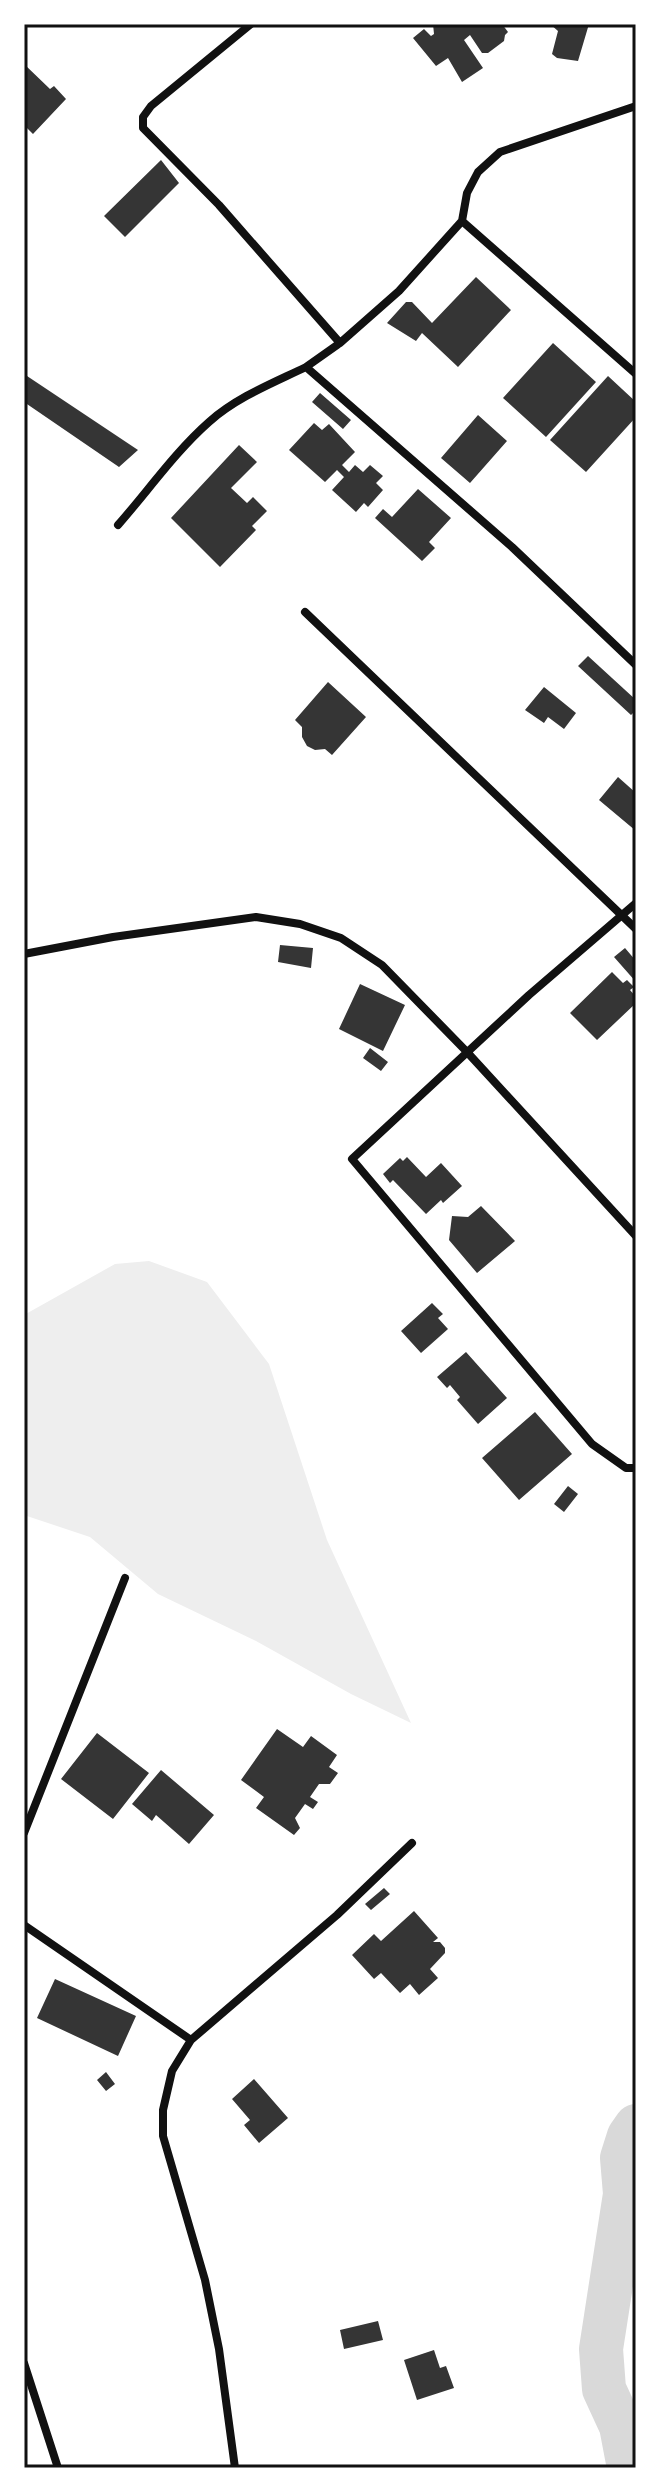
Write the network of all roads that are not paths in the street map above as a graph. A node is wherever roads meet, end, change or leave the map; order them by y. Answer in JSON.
{"nodes":[{"id":1,"x":251,"y":24,"type":"edge"},
{"id":2,"x":636,"y":106,"type":"edge"},
{"id":3,"x":462,"y":221,"type":"junction"},
{"id":4,"x":340,"y":343,"type":"junction"},
{"id":5,"x":306,"y":367,"type":"junction"},
{"id":6,"x":636,"y":374,"type":"edge"},
{"id":7,"x":118,"y":525,"type":"dead end"},
{"id":8,"x":305,"y":612,"type":"dead end"},
{"id":9,"x":636,"y":665,"type":"edge"},
{"id":10,"x":636,"y":903,"type":"edge"},
{"id":11,"x":623,"y":915,"type":"junction"},
{"id":12,"x":636,"y":929,"type":"edge"},
{"id":13,"x":24,"y":954,"type":"edge"},
{"id":14,"x":467,"y":1052,"type":"junction"},
{"id":15,"x":636,"y":1236,"type":"edge"},
{"id":16,"x":636,"y":1468,"type":"edge"},
{"id":17,"x":125,"y":1578,"type":"dead end"},
{"id":18,"x":24,"y":1833,"type":"edge"},
{"id":19,"x":412,"y":1843,"type":"dead end"},
{"id":20,"x":24,"y":1925,"type":"edge"},
{"id":21,"x":191,"y":2040,"type":"junction"},
{"id":22,"x":24,"y":2363,"type":"edge"},
{"id":23,"x":58,"y":2468,"type":"edge"},
{"id":24,"x":235,"y":2468,"type":"edge"}],
"edges":[{"from":1,"to":4,"type":"street"},
{"from":2,"to":3,"type":"street"},
{"from":3,"to":4,"type":"street"},
{"from":3,"to":6,"type":"street"},
{"from":4,"to":5,"type":"street"},
{"from":5,"to":7,"type":"street"},
{"from":5,"to":9,"type":"street"},
{"from":8,"to":11,"type":"street"},
{"from":10,"to":11,"type":"street"},
{"from":11,"to":12,"type":"street"},
{"from":11,"to":14,"type":"street"},
{"from":13,"to":14,"type":"street"},
{"from":14,"to":15,"type":"street"},
{"from":14,"to":16,"type":"street"},
{"from":17,"to":18,"type":"street"},
{"from":19,"to":21,"type":"street"},
{"from":20,"to":21,"type":"street"},
{"from":21,"to":24,"type":"street"},
{"from":22,"to":23,"type":"street"}]}
